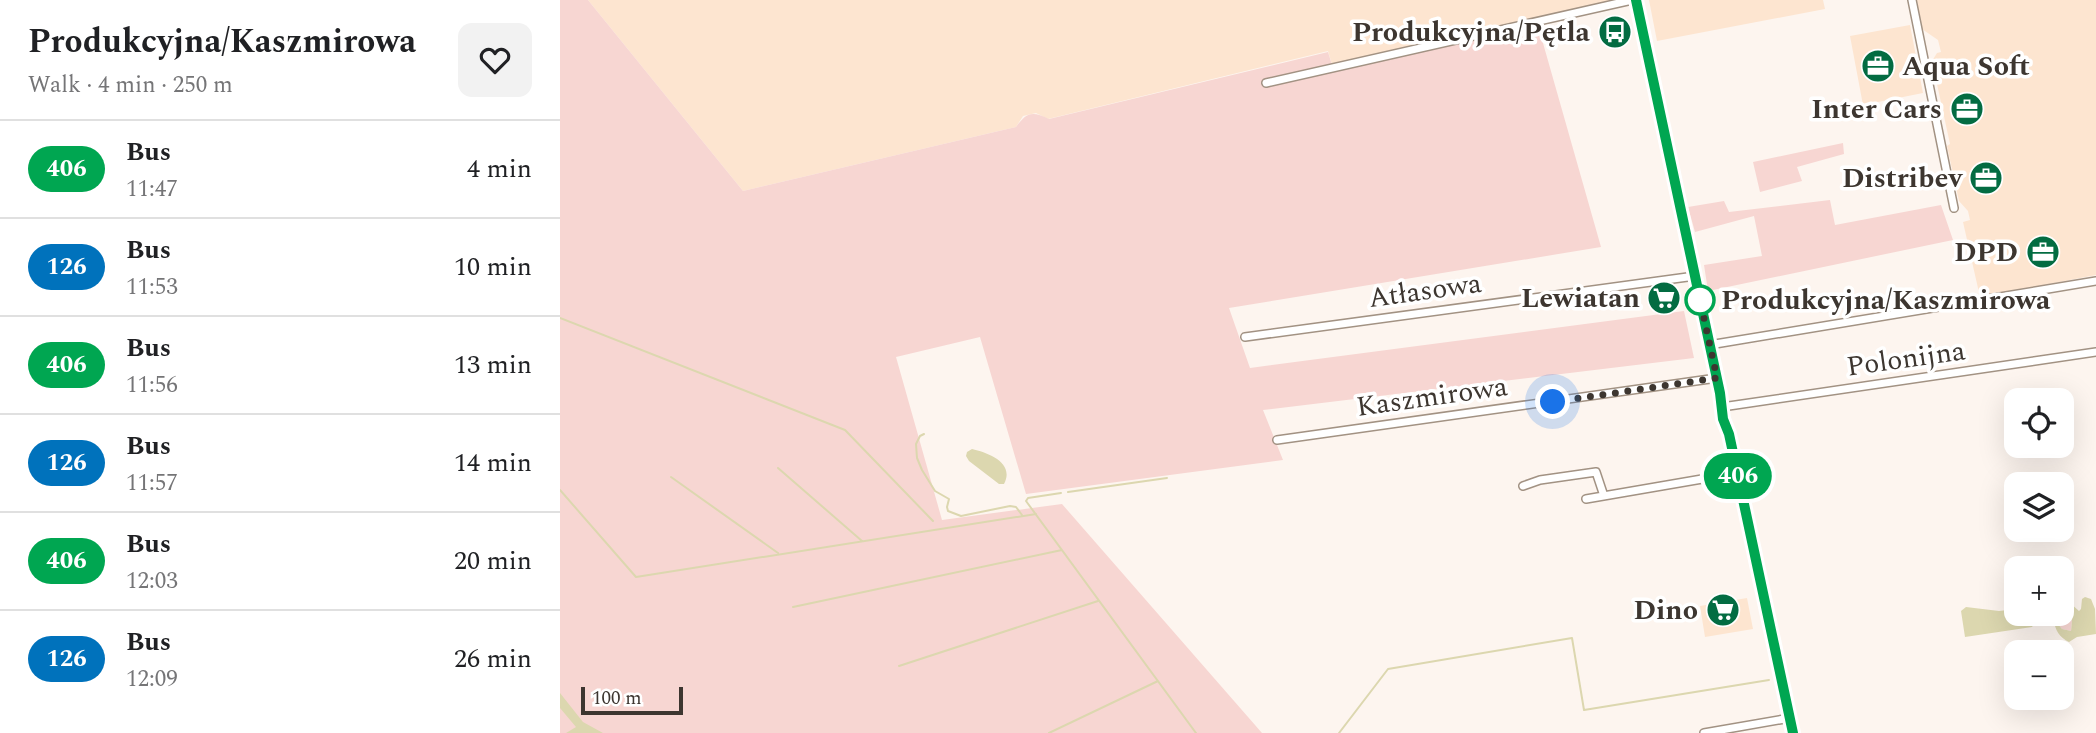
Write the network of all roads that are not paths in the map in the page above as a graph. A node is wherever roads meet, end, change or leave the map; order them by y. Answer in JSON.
{"nodes":[{"id":1,"x":1634,"y":0,"type":"edge"},
{"id":2,"x":1912,"y":0,"type":"edge"},
{"id":3,"x":1266,"y":83,"type":"dead end"},
{"id":4,"x":1954,"y":208,"type":"dead end"},
{"id":5,"x":1695,"y":276,"type":"junction"},
{"id":6,"x":2096,"y":281,"type":"edge"},
{"id":7,"x":1245,"y":337,"type":"dead end"},
{"id":8,"x":1710,"y":345,"type":"junction"},
{"id":9,"x":2096,"y":352,"type":"edge"},
{"id":10,"x":1717,"y":378,"type":"junction"},
{"id":11,"x":1723,"y":407,"type":"junction"},
{"id":12,"x":1277,"y":440,"type":"dead end"},
{"id":13,"x":1737,"y":473,"type":"junction"},
{"id":14,"x":1523,"y":486,"type":"dead end"},
{"id":15,"x":1604,"y":496,"type":"junction"},
{"id":16,"x":1586,"y":499,"type":"dead end"},
{"id":17,"x":1790,"y":718,"type":"junction"},
{"id":18,"x":1704,"y":733,"type":"edge"},
{"id":19,"x":1793,"y":733,"type":"edge"}],
"edges":[{"from":1,"to":3,"type":"street"},
{"from":1,"to":5,"type":"street"},
{"from":2,"to":4,"type":"street"},
{"from":5,"to":7,"type":"street","name":"Atłasowa"},
{"from":5,"to":8,"type":"street"},
{"from":6,"to":8,"type":"street"},
{"from":8,"to":10,"type":"street"},
{"from":9,"to":11,"type":"street","name":"Polonijna"},
{"from":10,"to":11,"type":"street"},
{"from":10,"to":12,"type":"street","name":"Kaszmirowa"},
{"from":11,"to":13,"type":"street"},
{"from":13,"to":15,"type":"street"},
{"from":13,"to":17,"type":"street"},
{"from":14,"to":15,"type":"street"},
{"from":15,"to":16,"type":"street"},
{"from":17,"to":18,"type":"street"},
{"from":17,"to":19,"type":"street"}]}
